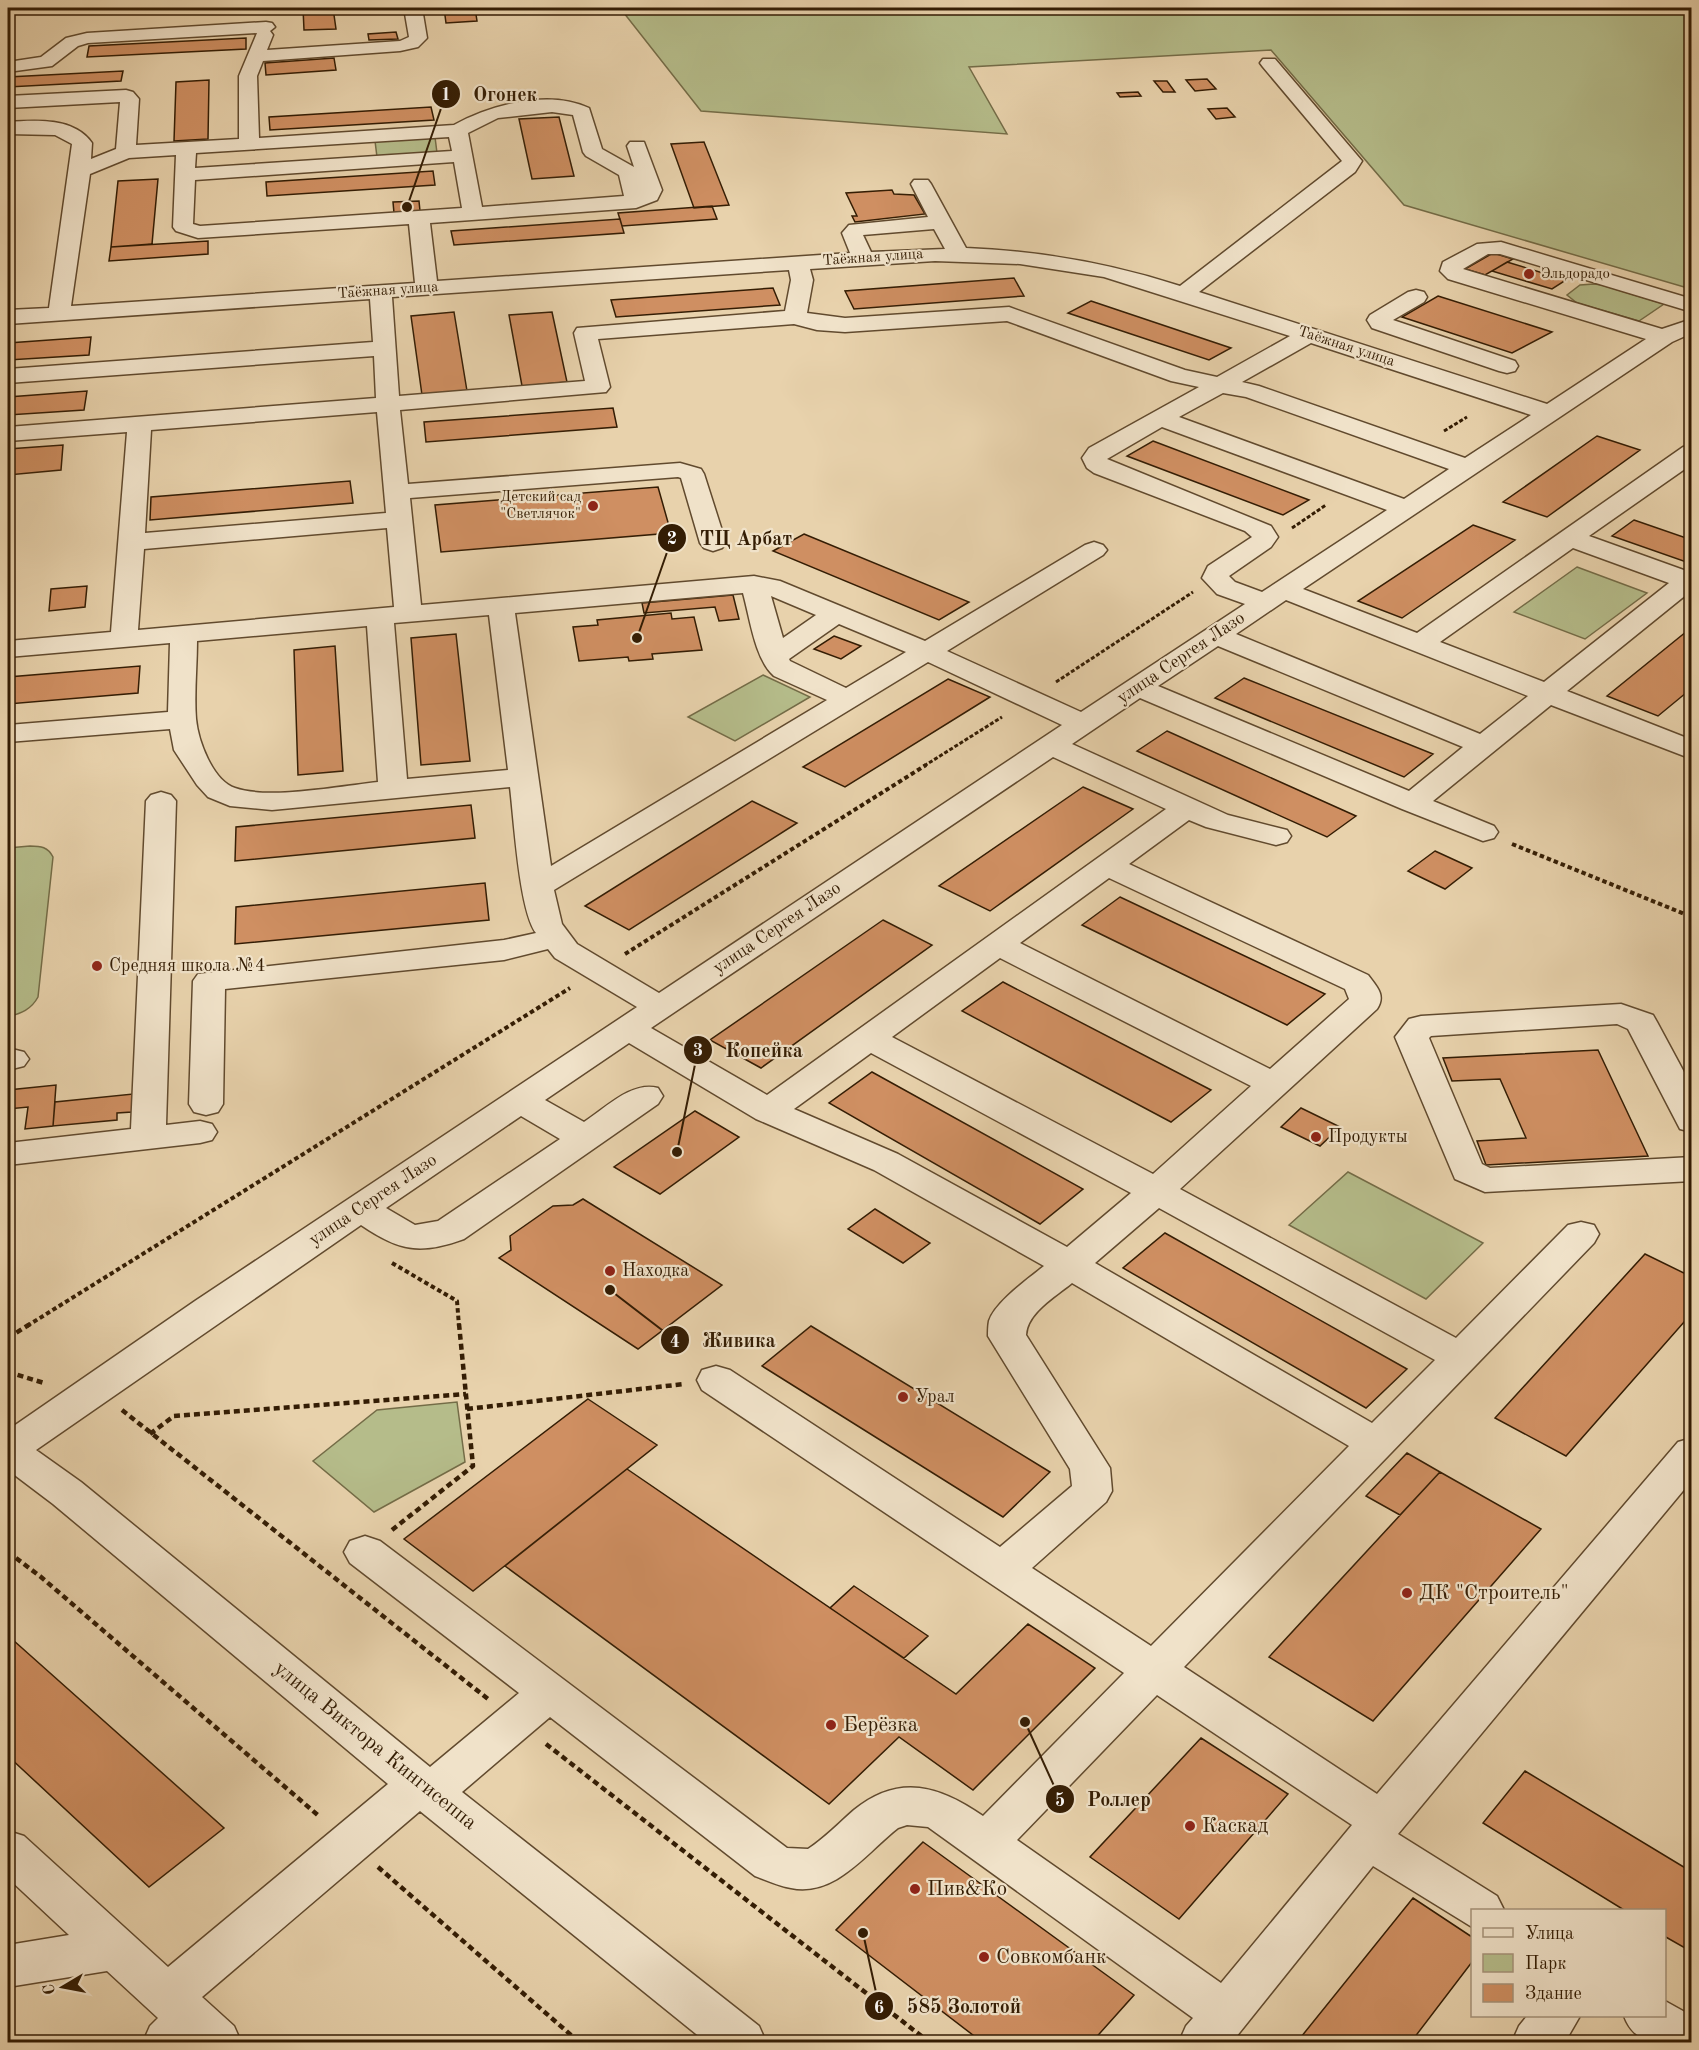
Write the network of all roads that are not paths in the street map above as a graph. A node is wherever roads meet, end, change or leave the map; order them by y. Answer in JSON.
{"nodes":[{"id":1,"x":266,"y":8,"type":"edge"},
{"id":2,"x":413,"y":8,"type":"edge"},
{"id":3,"x":266,"y":27,"type":"junction"},
{"id":4,"x":256,"y":56,"type":"junction"},
{"id":5,"x":1269,"y":63,"type":"dead end"},
{"id":6,"x":8,"y":67,"type":"edge"},
{"id":7,"x":8,"y":102,"type":"edge"},
{"id":8,"x":8,"y":128,"type":"edge"},
{"id":9,"x":458,"y":131,"type":"junction"},
{"id":10,"x":249,"y":144,"type":"junction"},
{"id":11,"x":637,"y":146,"type":"dead end"},
{"id":12,"x":186,"y":148,"type":"junction"},
{"id":13,"x":126,"y":152,"type":"junction"},
{"id":14,"x":462,"y":156,"type":"junction"},
{"id":15,"x":80,"y":171,"type":"junction"},
{"id":16,"x":185,"y":175,"type":"junction"},
{"id":17,"x":921,"y":184,"type":"dead end"},
{"id":18,"x":636,"y":202,"type":"junction"},
{"id":19,"x":473,"y":214,"type":"junction"},
{"id":20,"x":419,"y":217,"type":"junction"},
{"id":21,"x":941,"y":222,"type":"junction"},
{"id":22,"x":958,"y":254,"type":"junction"},
{"id":23,"x":863,"y":258,"type":"junction"},
{"id":24,"x":798,"y":263,"type":"junction"},
{"id":25,"x":428,"y":289,"type":"junction"},
{"id":26,"x":381,"y":292,"type":"junction"},
{"id":27,"x":1183,"y":294,"type":"junction"},
{"id":28,"x":1416,"y":297,"type":"dead end"},
{"id":29,"x":1692,"y":306,"type":"edge"},
{"id":30,"x":59,"y":314,"type":"junction"},
{"id":31,"x":8,"y":317,"type":"edge"},
{"id":32,"x":795,"y":317,"type":"junction"},
{"id":33,"x":1692,"y":326,"type":"edge"},
{"id":34,"x":1308,"y":335,"type":"junction"},
{"id":35,"x":1664,"y":337,"type":"junction"},
{"id":36,"x":1422,"y":339,"type":"junction"},
{"id":37,"x":384,"y":348,"type":"junction"},
{"id":38,"x":1386,"y":360,"type":"junction"},
{"id":39,"x":1507,"y":366,"type":"dead end"},
{"id":40,"x":8,"y":376,"type":"edge"},
{"id":41,"x":1220,"y":385,"type":"junction"},
{"id":42,"x":388,"y":403,"type":"junction"},
{"id":43,"x":1550,"y":413,"type":"junction"},
{"id":44,"x":1160,"y":418,"type":"junction"},
{"id":45,"x":140,"y":423,"type":"junction"},
{"id":46,"x":8,"y":434,"type":"edge"},
{"id":47,"x":1692,"y":452,"type":"edge"},
{"id":48,"x":1467,"y":467,"type":"junction"},
{"id":49,"x":396,"y":492,"type":"junction"},
{"id":50,"x":1406,"y":508,"type":"junction"},
{"id":51,"x":399,"y":519,"type":"junction"},
{"id":52,"x":1569,"y":538,"type":"junction"},
{"id":53,"x":131,"y":542,"type":"junction"},
{"id":54,"x":713,"y":543,"type":"dead end"},
{"id":55,"x":1094,"y":550,"type":"dead end"},
{"id":56,"x":1689,"y":581,"type":"edge"},
{"id":57,"x":754,"y":584,"type":"junction"},
{"id":58,"x":1274,"y":596,"type":"junction"},
{"id":59,"x":501,"y":605,"type":"junction"},
{"id":60,"x":836,"y":614,"type":"junction"},
{"id":61,"x":394,"y":615,"type":"junction"},
{"id":62,"x":184,"y":633,"type":"junction"},
{"id":63,"x":1215,"y":635,"type":"junction"},
{"id":64,"x":124,"y":639,"type":"junction"},
{"id":65,"x":1421,"y":643,"type":"junction"},
{"id":66,"x":8,"y":649,"type":"edge"},
{"id":67,"x":926,"y":651,"type":"junction"},
{"id":68,"x":774,"y":657,"type":"junction"},
{"id":69,"x":1137,"y":687,"type":"junction"},
{"id":70,"x":1550,"y":693,"type":"junction"},
{"id":71,"x":847,"y":699,"type":"junction"},
{"id":72,"x":182,"y":719,"type":"junction"},
{"id":73,"x":1083,"y":723,"type":"junction"},
{"id":74,"x":8,"y":734,"type":"edge"},
{"id":75,"x":1050,"y":745,"type":"junction"},
{"id":76,"x":1483,"y":745,"type":"junction"},
{"id":77,"x":1692,"y":750,"type":"edge"},
{"id":78,"x":524,"y":777,"type":"junction"},
{"id":79,"x":393,"y":790,"type":"junction"},
{"id":80,"x":161,"y":801,"type":"dead end"},
{"id":81,"x":1412,"y":803,"type":"junction"},
{"id":82,"x":1186,"y":808,"type":"junction"},
{"id":83,"x":1483,"y":832,"type":"road end"},
{"id":84,"x":1275,"y":836,"type":"dead end"},
{"id":85,"x":1108,"y":866,"type":"junction"},
{"id":86,"x":538,"y":887,"type":"junction"},
{"id":87,"x":554,"y":938,"type":"junction"},
{"id":88,"x":999,"y":945,"type":"junction"},
{"id":89,"x":660,"y":1006,"type":"junction"},
{"id":90,"x":628,"y":1029,"type":"junction"},
{"id":91,"x":869,"y":1038,"type":"junction"},
{"id":92,"x":1275,"y":1085,"type":"junction"},
{"id":93,"x":646,"y":1096,"type":"dead end"},
{"id":94,"x":520,"y":1101,"type":"junction"},
{"id":95,"x":768,"y":1111,"type":"junction"},
{"id":96,"x":1692,"y":1121,"type":"edge"},
{"id":97,"x":148,"y":1138,"type":"junction"},
{"id":98,"x":585,"y":1138,"type":"junction"},
{"id":99,"x":8,"y":1154,"type":"edge"},
{"id":100,"x":1692,"y":1169,"type":"edge"},
{"id":101,"x":1156,"y":1191,"type":"junction"},
{"id":102,"x":361,"y":1208,"type":"junction"},
{"id":103,"x":1581,"y":1234,"type":"dead end"},
{"id":104,"x":1070,"y":1265,"type":"junction"},
{"id":105,"x":1460,"y":1357,"type":"junction"},
{"id":106,"x":716,"y":1380,"type":"road end"},
{"id":107,"x":1376,"y":1443,"type":"junction"},
{"id":108,"x":8,"y":1450,"type":"edge"},
{"id":109,"x":1692,"y":1452,"type":"edge"},
{"id":110,"x":349,"y":1565,"type":"road end"},
{"id":111,"x":1003,"y":1569,"type":"junction"},
{"id":112,"x":1154,"y":1670,"type":"junction"},
{"id":113,"x":550,"y":1692,"type":"junction"},
{"id":114,"x":425,"y":1789,"type":"junction"},
{"id":115,"x":1375,"y":1830,"type":"junction"},
{"id":116,"x":985,"y":1843,"type":"junction"},
{"id":117,"x":8,"y":1850,"type":"edge"},
{"id":118,"x":1478,"y":1909,"type":"edge"},
{"id":119,"x":114,"y":1949,"type":"junction"},
{"id":120,"x":8,"y":1966,"type":"edge"},
{"id":121,"x":1555,"y":2017,"type":"edge"},
{"id":122,"x":1650,"y":2017,"type":"edge"},
{"id":123,"x":185,"y":2025,"type":"edge"},
{"id":124,"x":1214,"y":2028,"type":"edge"},
{"id":125,"x":1692,"y":2042,"type":"edge"},
{"id":126,"x":742,"y":2043,"type":"edge"},
{"id":127,"x":1536,"y":2043,"type":"edge"}],
"edges":[{"from":1,"to":3,"type":"street"},
{"from":2,"to":4,"type":"street"},
{"from":3,"to":4,"type":"street"},
{"from":3,"to":6,"type":"street"},
{"from":4,"to":10,"type":"street"},
{"from":5,"to":27,"type":"street"},
{"from":7,"to":13,"type":"street"},
{"from":8,"to":15,"type":"street"},
{"from":9,"to":10,"type":"street"},
{"from":9,"to":14,"type":"street"},
{"from":9,"to":18,"type":"street"},
{"from":10,"to":12,"type":"street"},
{"from":11,"to":18,"type":"street"},
{"from":12,"to":13,"type":"street"},
{"from":12,"to":16,"type":"street"},
{"from":13,"to":15,"type":"street"},
{"from":14,"to":16,"type":"street"},
{"from":14,"to":19,"type":"street"},
{"from":15,"to":30,"type":"street"},
{"from":16,"to":20,"type":"street"},
{"from":17,"to":21,"type":"street"},
{"from":18,"to":19,"type":"street"},
{"from":19,"to":20,"type":"street"},
{"from":20,"to":25,"type":"street"},
{"from":21,"to":22,"type":"street"},
{"from":21,"to":23,"type":"street"},
{"from":22,"to":23,"type":"street","name":"Таёжная улица"},
{"from":22,"to":27,"type":"street","name":"Таёжная улица"},
{"from":23,"to":24,"type":"street","name":"Таёжная улица"},
{"from":24,"to":25,"type":"street","name":"Таёжная улица"},
{"from":24,"to":32,"type":"street"},
{"from":25,"to":26,"type":"street","name":"Таёжная улица"},
{"from":26,"to":30,"type":"street","name":"Таёжная улица"},
{"from":26,"to":37,"type":"street"},
{"from":27,"to":34,"type":"street","name":"Таёжная улица"},
{"from":28,"to":36,"type":"street"},
{"from":29,"to":35,"type":"street"},
{"from":30,"to":31,"type":"street","name":"Таёжная улица"},
{"from":32,"to":41,"type":"street"},
{"from":32,"to":42,"type":"street"},
{"from":33,"to":35,"type":"street"},
{"from":34,"to":38,"type":"street","name":"Таёжная улица"},
{"from":34,"to":41,"type":"street"},
{"from":35,"to":43,"type":"street"},
{"from":36,"to":38,"type":"street"},
{"from":36,"to":39,"type":"street"},
{"from":37,"to":40,"type":"street"},
{"from":37,"to":42,"type":"street"},
{"from":38,"to":43,"type":"street","name":"Таёжная улица"},
{"from":41,"to":44,"type":"street"},
{"from":41,"to":48,"type":"street"},
{"from":42,"to":45,"type":"street"},
{"from":42,"to":49,"type":"street"},
{"from":43,"to":48,"type":"street","name":"улица Сергея Лазо"},
{"from":44,"to":50,"type":"street"},
{"from":44,"to":58,"type":"street"},
{"from":45,"to":46,"type":"street"},
{"from":45,"to":53,"type":"street"},
{"from":47,"to":52,"type":"street"},
{"from":48,"to":50,"type":"street","name":"улица Сергея Лазо"},
{"from":49,"to":51,"type":"street"},
{"from":49,"to":54,"type":"street"},
{"from":50,"to":58,"type":"street","name":"улица Сергея Лазо"},
{"from":51,"to":53,"type":"street"},
{"from":51,"to":61,"type":"street"},
{"from":52,"to":56,"type":"street"},
{"from":52,"to":65,"type":"street"},
{"from":53,"to":64,"type":"street"},
{"from":55,"to":67,"type":"street"},
{"from":56,"to":70,"type":"street"},
{"from":57,"to":59,"type":"street"},
{"from":57,"to":60,"type":"street"},
{"from":57,"to":68,"type":"street"},
{"from":58,"to":63,"type":"street","name":"улица Сергея Лазо"},
{"from":58,"to":65,"type":"street"},
{"from":59,"to":61,"type":"street"},
{"from":59,"to":78,"type":"street"},
{"from":60,"to":67,"type":"street"},
{"from":60,"to":68,"type":"street"},
{"from":61,"to":62,"type":"street"},
{"from":61,"to":79,"type":"street"},
{"from":62,"to":64,"type":"street"},
{"from":62,"to":72,"type":"street"},
{"from":63,"to":69,"type":"street","name":"улица Сергея Лазо"},
{"from":63,"to":76,"type":"street"},
{"from":64,"to":66,"type":"street"},
{"from":65,"to":70,"type":"street"},
{"from":67,"to":71,"type":"street"},
{"from":67,"to":73,"type":"street"},
{"from":68,"to":71,"type":"street"},
{"from":69,"to":73,"type":"street","name":"улица Сергея Лазо"},
{"from":69,"to":81,"type":"street"},
{"from":70,"to":76,"type":"street"},
{"from":70,"to":77,"type":"street"},
{"from":71,"to":86,"type":"street"},
{"from":72,"to":74,"type":"street"},
{"from":72,"to":79,"type":"street"},
{"from":73,"to":75,"type":"street","name":"улица Сергея Лазо"},
{"from":75,"to":82,"type":"street"},
{"from":75,"to":89,"type":"street","name":"улица Сергея Лазо"},
{"from":76,"to":81,"type":"street"},
{"from":78,"to":79,"type":"street"},
{"from":78,"to":86,"type":"street"},
{"from":80,"to":97,"type":"street"},
{"from":81,"to":83,"type":"street"},
{"from":82,"to":84,"type":"street"},
{"from":82,"to":85,"type":"street"},
{"from":85,"to":88,"type":"street"},
{"from":85,"to":92,"type":"street"},
{"from":86,"to":87,"type":"street"},
{"from":87,"to":89,"type":"street"},
{"from":87,"to":97,"type":"street"},
{"from":88,"to":91,"type":"street"},
{"from":88,"to":92,"type":"street"},
{"from":89,"to":90,"type":"street","name":"улица Сергея Лазо"},
{"from":90,"to":94,"type":"street","name":"улица Сергея Лазо"},
{"from":90,"to":95,"type":"street"},
{"from":91,"to":95,"type":"street"},
{"from":91,"to":101,"type":"street"},
{"from":92,"to":101,"type":"street"},
{"from":93,"to":98,"type":"street"},
{"from":94,"to":98,"type":"street"},
{"from":94,"to":102,"type":"street","name":"улица Сергея Лазо"},
{"from":95,"to":104,"type":"street"},
{"from":96,"to":100,"type":"street"},
{"from":97,"to":99,"type":"street"},
{"from":98,"to":102,"type":"street"},
{"from":101,"to":104,"type":"street"},
{"from":101,"to":105,"type":"street"},
{"from":102,"to":108,"type":"street","name":"улица Сергея Лазо"},
{"from":103,"to":105,"type":"street"},
{"from":104,"to":107,"type":"street"},
{"from":104,"to":111,"type":"street"},
{"from":105,"to":107,"type":"street"},
{"from":106,"to":111,"type":"street"},
{"from":107,"to":112,"type":"street"},
{"from":108,"to":114,"type":"street","name":"улица Виктора Кингисеппа"},
{"from":109,"to":115,"type":"street"},
{"from":110,"to":113,"type":"street"},
{"from":111,"to":112,"type":"street"},
{"from":112,"to":115,"type":"street"},
{"from":112,"to":116,"type":"street"},
{"from":113,"to":114,"type":"street"},
{"from":113,"to":116,"type":"street"},
{"from":114,"to":123,"type":"street"},
{"from":114,"to":126,"type":"street","name":"улица Виктора Кингисеппа"},
{"from":115,"to":118,"type":"street"},
{"from":115,"to":124,"type":"street"},
{"from":116,"to":124,"type":"street"},
{"from":117,"to":119,"type":"street"},
{"from":119,"to":120,"type":"street"},
{"from":119,"to":123,"type":"street"},
{"from":121,"to":127,"type":"street"},
{"from":122,"to":125,"type":"street"}]}
